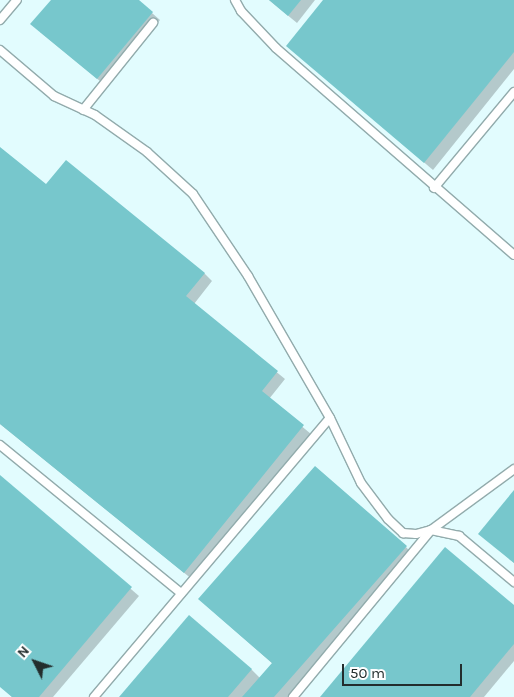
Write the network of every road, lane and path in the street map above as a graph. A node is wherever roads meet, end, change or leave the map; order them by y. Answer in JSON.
{"nodes":[{"id":1,"x":17,"y":0,"type":"edge"},
{"id":2,"x":235,"y":0,"type":"edge"},
{"id":3,"x":0,"y":20,"type":"edge"},
{"id":4,"x":153,"y":23,"type":"dead end"},
{"id":5,"x":0,"y":50,"type":"edge"},
{"id":6,"x":513,"y":96,"type":"edge"},
{"id":7,"x":83,"y":110,"type":"junction"},
{"id":8,"x":434,"y":188,"type":"junction"},
{"id":9,"x":514,"y":255,"type":"edge"},
{"id":10,"x":330,"y":418,"type":"junction"},
{"id":11,"x":0,"y":445,"type":"edge"},
{"id":12,"x":514,"y":469,"type":"edge"},
{"id":13,"x":431,"y":530,"type":"junction"},
{"id":14,"x":514,"y":582,"type":"edge"},
{"id":15,"x":181,"y":593,"type":"junction"},
{"id":16,"x":94,"y":697,"type":"edge"},
{"id":17,"x":294,"y":697,"type":"edge"}],
"edges":[{"from":1,"to":3,"type":"lane"},
{"from":2,"to":8,"type":"lane"},
{"from":4,"to":7,"type":"lane"},
{"from":5,"to":7,"type":"lane"},
{"from":6,"to":8,"type":"lane"},
{"from":7,"to":10,"type":"lane"},
{"from":8,"to":9,"type":"lane"},
{"from":10,"to":13,"type":"lane"},
{"from":10,"to":15,"type":"lane"},
{"from":11,"to":15,"type":"lane"},
{"from":12,"to":13,"type":"lane"},
{"from":13,"to":14,"type":"lane"},
{"from":13,"to":17,"type":"lane"},
{"from":15,"to":16,"type":"lane"}]}
